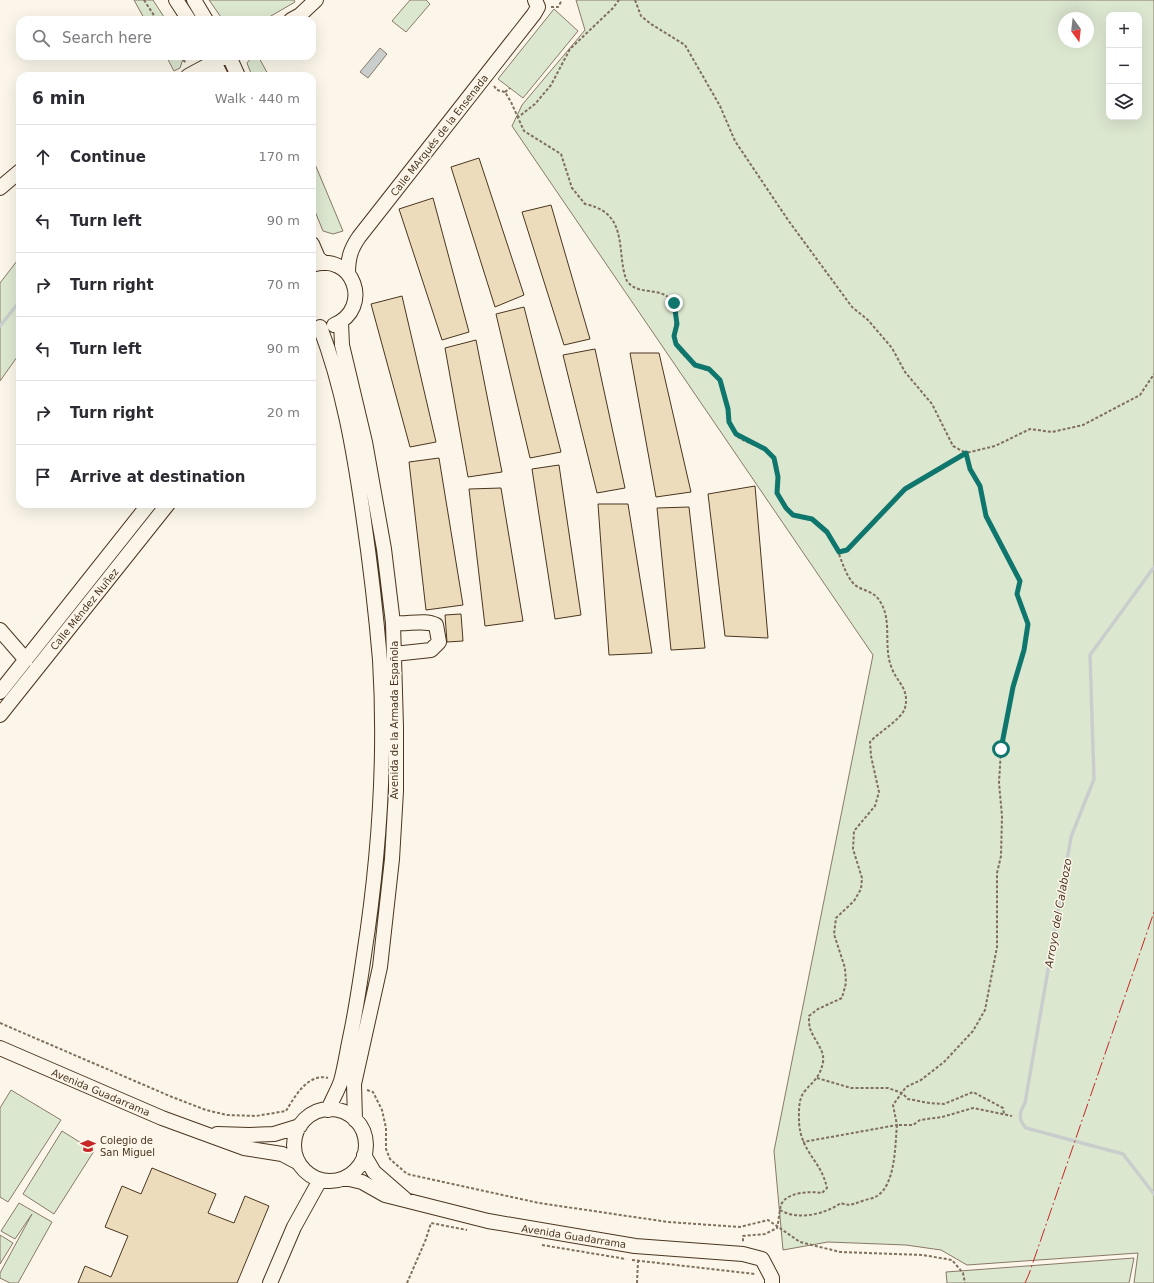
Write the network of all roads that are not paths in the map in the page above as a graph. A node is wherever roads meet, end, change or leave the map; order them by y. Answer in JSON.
{"nodes":[{"id":1,"x":176,"y":0,"type":"edge"},
{"id":2,"x":194,"y":0,"type":"edge"},
{"id":3,"x":316,"y":0,"type":"edge"},
{"id":4,"x":535,"y":0,"type":"edge"},
{"id":5,"x":186,"y":16,"type":"edge"},
{"id":6,"x":204,"y":16,"type":"edge"},
{"id":7,"x":298,"y":16,"type":"edge"},
{"id":8,"x":213,"y":60,"type":"edge"},
{"id":9,"x":217,"y":60,"type":"edge"},
{"id":10,"x":231,"y":60,"type":"edge"},
{"id":11,"x":188,"y":71,"type":"edge"},
{"id":12,"x":220,"y":72,"type":"edge"},
{"id":13,"x":236,"y":72,"type":"edge"},
{"id":14,"x":16,"y":174,"type":"edge"},
{"id":15,"x":0,"y":188,"type":"edge"},
{"id":16,"x":316,"y":253,"type":"edge"},
{"id":17,"x":318,"y":264,"type":"edge"},
{"id":18,"x":348,"y":274,"type":"junction"},
{"id":19,"x":341,"y":322,"type":"junction"},
{"id":20,"x":316,"y":326,"type":"edge"},
{"id":21,"x":146,"y":508,"type":"edge"},
{"id":22,"x":165,"y":508,"type":"edge"},
{"id":23,"x":394,"y":623,"type":"junction"},
{"id":24,"x":0,"y":630,"type":"edge"},
{"id":25,"x":394,"y":654,"type":"junction"},
{"id":26,"x":26,"y":660,"type":"junction"},
{"id":27,"x":0,"y":692,"type":"edge"},
{"id":28,"x":0,"y":715,"type":"edge"},
{"id":29,"x":0,"y":1048,"type":"edge"},
{"id":30,"x":348,"y":1083,"type":"junction"},
{"id":31,"x":328,"y":1110,"type":"junction"},
{"id":32,"x":355,"y":1120,"type":"junction"},
{"id":33,"x":300,"y":1126,"type":"junction"},
{"id":34,"x":202,"y":1133,"type":"junction"},
{"id":35,"x":364,"y":1155,"type":"junction"},
{"id":36,"x":299,"y":1164,"type":"junction"},
{"id":37,"x":345,"y":1178,"type":"junction"},
{"id":38,"x":320,"y":1180,"type":"junction"},
{"id":39,"x":384,"y":1180,"type":"junction"},
{"id":40,"x":385,"y":1195,"type":"junction"},
{"id":41,"x":407,"y":1200,"type":"junction"},
{"id":42,"x":772,"y":1281,"type":"edge"},
{"id":43,"x":270,"y":1283,"type":"edge"}],
"edges":[{"from":1,"to":5,"type":"street"},
{"from":2,"to":6,"type":"street"},
{"from":3,"to":7,"type":"street"},
{"from":4,"to":18,"type":"street","name":"Calle MArqués de la Ensenada"},
{"from":8,"to":11,"type":"street"},
{"from":9,"to":12,"type":"street"},
{"from":10,"to":13,"type":"street"},
{"from":14,"to":15,"type":"street"},
{"from":16,"to":17,"type":"street"},
{"from":17,"to":18,"type":"street"},
{"from":18,"to":19,"type":"street"},
{"from":19,"to":20,"type":"street"},
{"from":19,"to":23,"type":"street","name":"Avenida de la Armada Española"},
{"from":20,"to":30,"type":"street","name":"Avenida de la Armada Española"},
{"from":21,"to":26,"type":"street","name":"Calle Méndez Nuñez"},
{"from":22,"to":28,"type":"street","name":"Calle Méndez Nuñez"},
{"from":23,"to":25,"type":"street","name":"Avenida de la Armada Española"},
{"from":23,"to":25,"type":"street"},
{"from":24,"to":26,"type":"street"},
{"from":25,"to":30,"type":"street","name":"Avenida de la Armada Española"},
{"from":26,"to":27,"type":"street","name":"Calle Méndez Nuñez"},
{"from":29,"to":34,"type":"street","name":"Avenida Guadarrama"},
{"from":30,"to":31,"type":"street","name":"Avenida de la Armada Española"},
{"from":30,"to":32,"type":"street","name":"Avenida de la Armada Española"},
{"from":31,"to":32,"type":"street"},
{"from":31,"to":33,"type":"street"},
{"from":32,"to":35,"type":"street"},
{"from":33,"to":34,"type":"street","name":"Avenida Guadarrama"},
{"from":33,"to":36,"type":"street"},
{"from":34,"to":36,"type":"street","name":"Avenida Guadarrama"},
{"from":35,"to":37,"type":"street"},
{"from":35,"to":39,"type":"street","name":"Avenida Guadarrama"},
{"from":36,"to":38,"type":"street"},
{"from":37,"to":38,"type":"street"},
{"from":37,"to":40,"type":"street","name":"Avenida Guadarrama"},
{"from":38,"to":43,"type":"street"},
{"from":39,"to":40,"type":"street"},
{"from":39,"to":41,"type":"street","name":"Avenida Guadarrama"},
{"from":40,"to":41,"type":"street","name":"Avenida Guadarrama"},
{"from":41,"to":42,"type":"street","name":"Avenida Guadarrama"}]}
